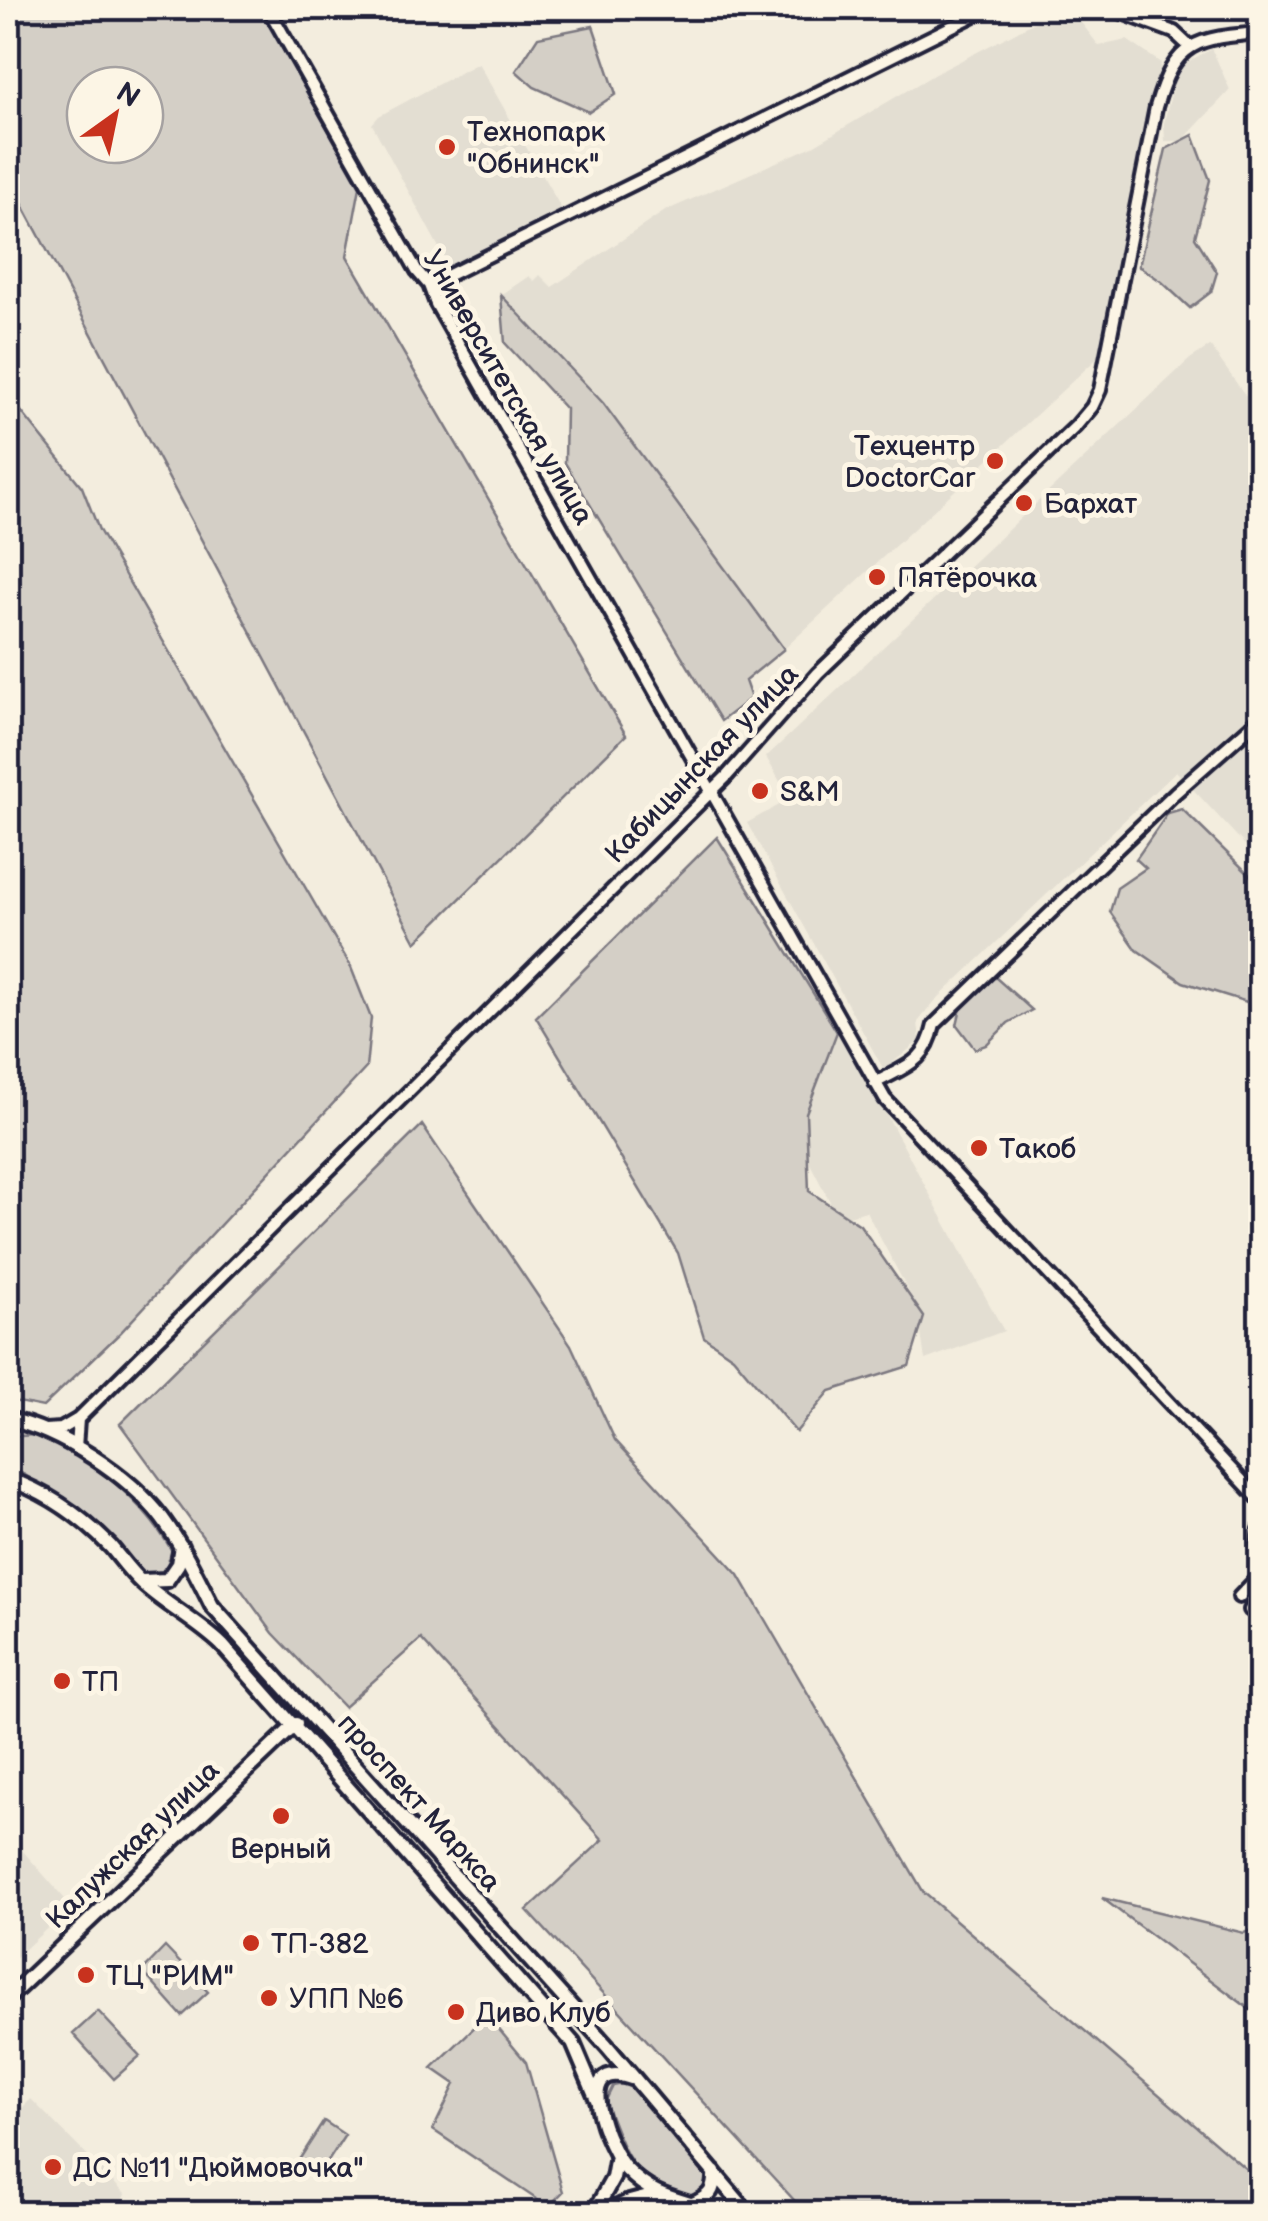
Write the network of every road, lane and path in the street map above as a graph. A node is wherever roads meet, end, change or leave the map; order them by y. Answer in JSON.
{"nodes":[{"id":1,"x":268,"y":8,"type":"edge"},
{"id":2,"x":989,"y":8,"type":"edge"},
{"id":3,"x":1109,"y":8,"type":"edge"},
{"id":4,"x":1260,"y":33,"type":"edge"},
{"id":5,"x":1190,"y":47,"type":"junction"},
{"id":6,"x":429,"y":285,"type":"junction"},
{"id":7,"x":1260,"y":718,"type":"edge"},
{"id":8,"x":711,"y":790,"type":"junction"},
{"id":9,"x":874,"y":1083,"type":"junction"},
{"id":10,"x":8,"y":1419,"type":"edge"},
{"id":11,"x":78,"y":1420,"type":"junction"},
{"id":12,"x":45,"y":1430,"type":"junction"},
{"id":13,"x":76,"y":1448,"type":"junction"},
{"id":14,"x":8,"y":1480,"type":"edge"},
{"id":15,"x":1260,"y":1500,"type":"edge"},
{"id":16,"x":1260,"y":1530,"type":"edge"},
{"id":17,"x":182,"y":1546,"type":"junction"},
{"id":18,"x":1260,"y":1561,"type":"edge"},
{"id":19,"x":1260,"y":1574,"type":"edge"},
{"id":20,"x":140,"y":1581,"type":"junction"},
{"id":21,"x":1239,"y":1598,"type":"dead end"},
{"id":22,"x":1260,"y":1600,"type":"edge"},
{"id":23,"x":1250,"y":1610,"type":"dead end"},
{"id":24,"x":308,"y":1714,"type":"junction"},
{"id":25,"x":292,"y":1727,"type":"junction"},
{"id":26,"x":8,"y":1998,"type":"edge"},
{"id":27,"x":637,"y":2080,"type":"junction"},
{"id":28,"x":598,"y":2102,"type":"junction"},
{"id":29,"x":617,"y":2156,"type":"junction"},
{"id":30,"x":714,"y":2172,"type":"junction"},
{"id":31,"x":656,"y":2195,"type":"junction"},
{"id":32,"x":693,"y":2204,"type":"junction"},
{"id":33,"x":593,"y":2214,"type":"edge"},
{"id":34,"x":604,"y":2214,"type":"edge"},
{"id":35,"x":718,"y":2214,"type":"edge"},
{"id":36,"x":749,"y":2214,"type":"edge"}],
"edges":[{"from":1,"to":6,"type":"street","name":"Университетская улица"},
{"from":2,"to":6,"type":"street"},
{"from":3,"to":5,"type":"street"},
{"from":4,"to":5,"type":"street"},
{"from":5,"to":8,"type":"street","name":"Кабицынская улица"},
{"from":6,"to":8,"type":"street","name":"Университетская улица"},
{"from":7,"to":9,"type":"street"},
{"from":8,"to":9,"type":"street","name":"Университетская улица"},
{"from":8,"to":11,"type":"street","name":"Кабицынская улица"},
{"from":9,"to":15,"type":"street","name":"Университетская улица"},
{"from":10,"to":12,"type":"main road","name":"проспект Маркса"},
{"from":11,"to":12,"type":"street"},
{"from":11,"to":13,"type":"street"},
{"from":12,"to":13,"type":"main road","name":"проспект Маркса"},
{"from":13,"to":17,"type":"main road","name":"проспект Маркса"},
{"from":14,"to":20,"type":"main road","name":"проспект Маркса"},
{"from":16,"to":18,"type":"street"},
{"from":17,"to":20,"type":"main road"},
{"from":17,"to":24,"type":"main road","name":"проспект Маркса"},
{"from":19,"to":21,"type":"street"},
{"from":20,"to":25,"type":"main road","name":"проспект Маркса"},
{"from":22,"to":23,"type":"street"},
{"from":24,"to":25,"type":"main road","name":"Калужская улица"},
{"from":24,"to":27,"type":"main road","name":"проспект Маркса"},
{"from":25,"to":26,"type":"main road","name":"Калужская улица"},
{"from":25,"to":28,"type":"main road","name":"проспект Маркса"},
{"from":27,"to":28,"type":"main road"},
{"from":27,"to":30,"type":"main road","name":"проспект Маркса"},
{"from":28,"to":29,"type":"main road","name":"проспект Маркса"},
{"from":29,"to":31,"type":"main road"},
{"from":29,"to":33,"type":"main road"},
{"from":30,"to":32,"type":"main road"},
{"from":30,"to":36,"type":"main road","name":"проспект Маркса"},
{"from":31,"to":32,"type":"main road"},
{"from":31,"to":34,"type":"main road"},
{"from":32,"to":35,"type":"main road"}]}
